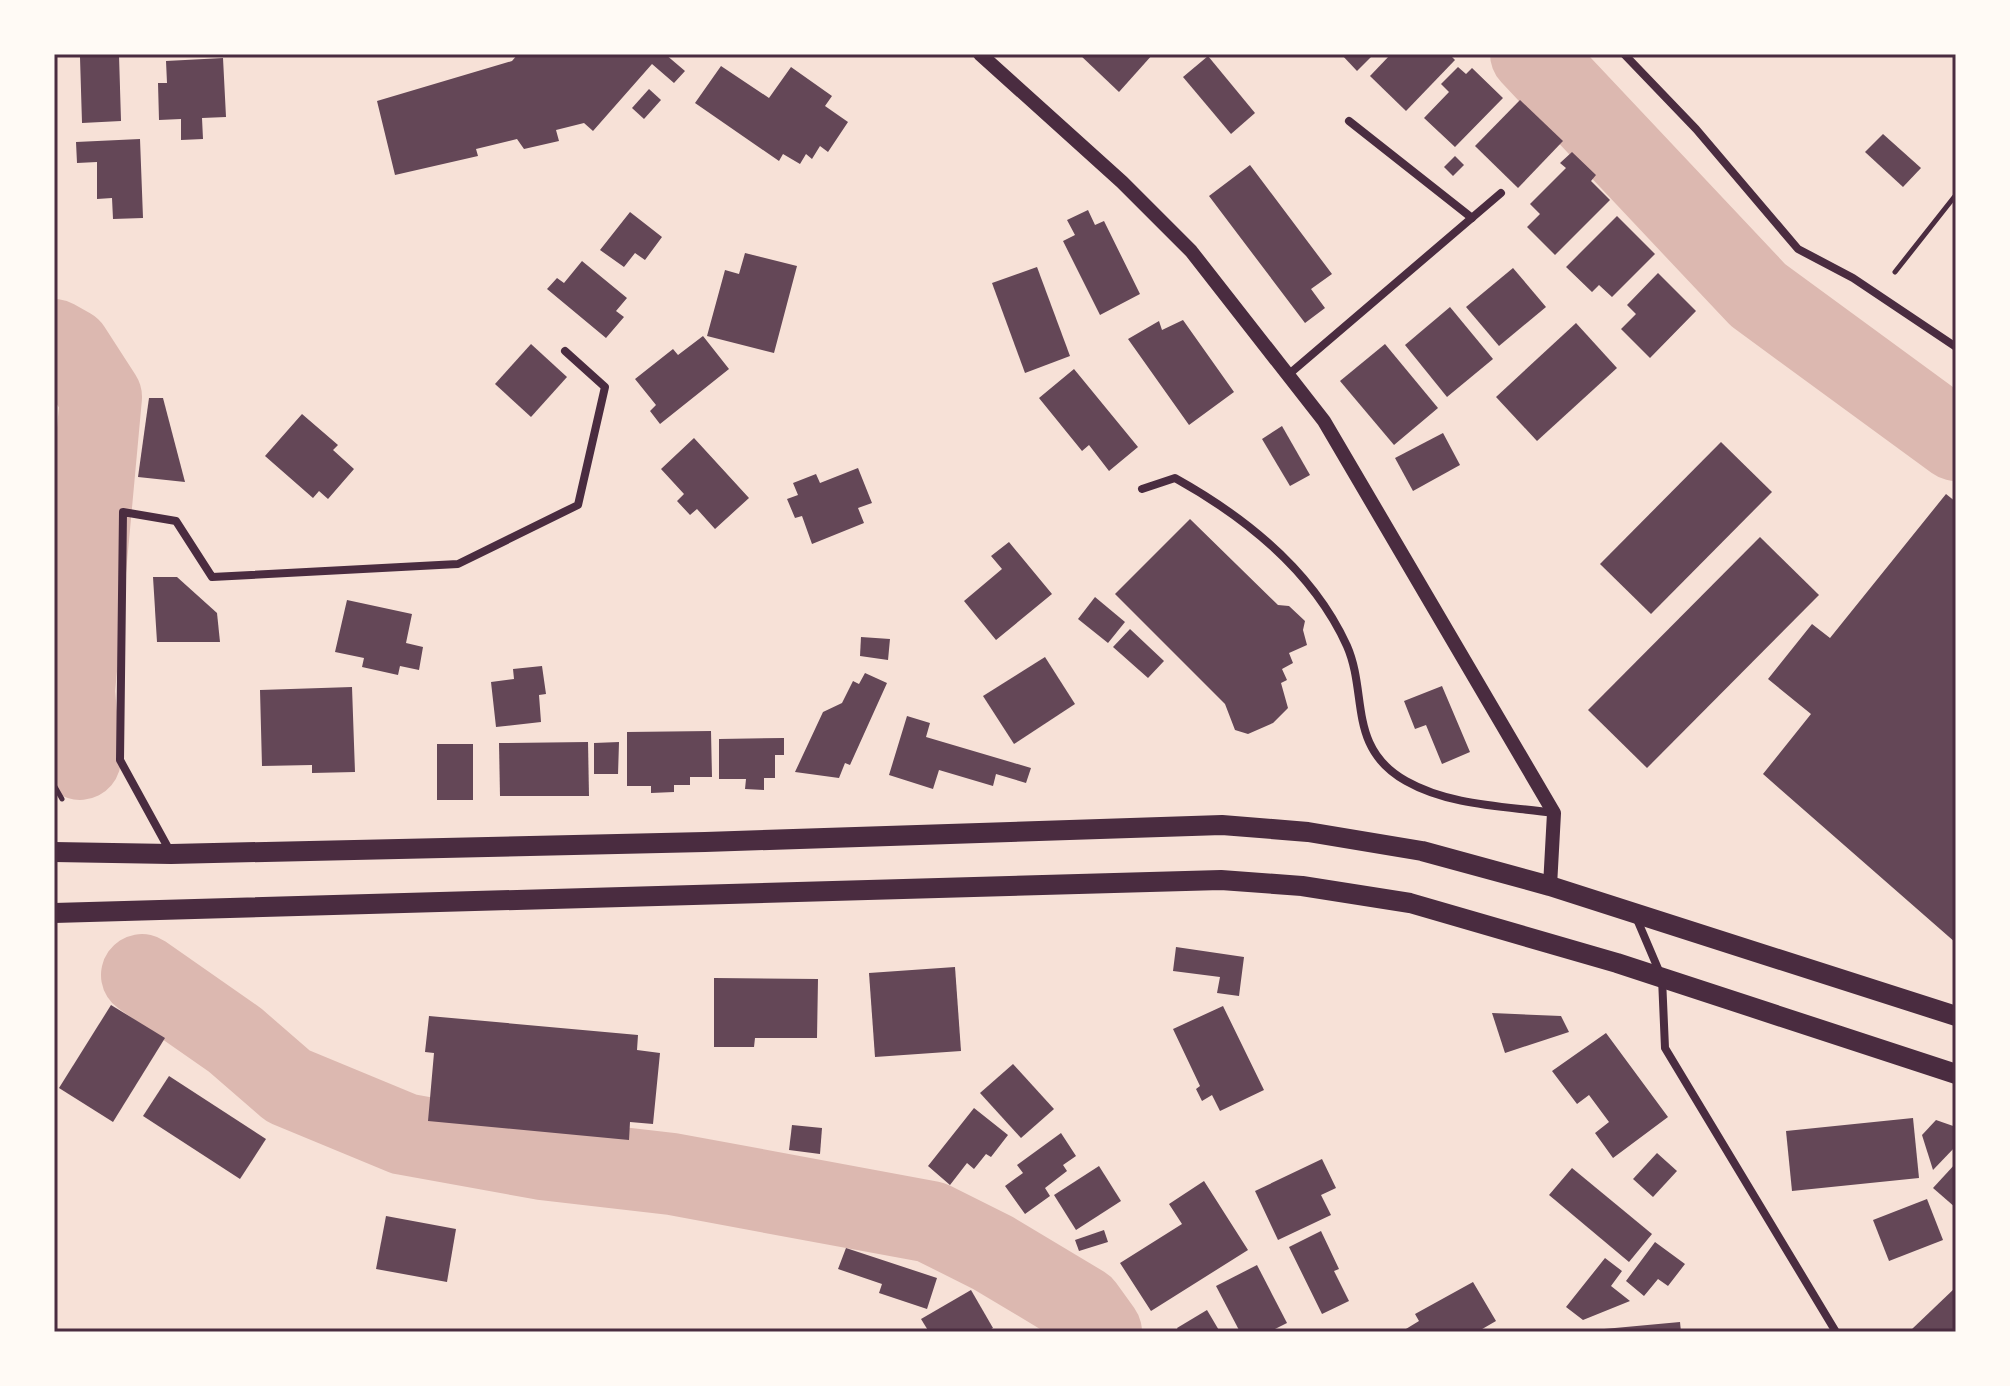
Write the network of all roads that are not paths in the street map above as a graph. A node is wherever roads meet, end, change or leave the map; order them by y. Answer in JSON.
{"nodes":[{"id":1,"x":980,"y":54,"type":"edge"},
{"id":2,"x":1624,"y":54,"type":"edge"},
{"id":3,"x":1349,"y":121,"type":"dead end"},
{"id":4,"x":1501,"y":193,"type":"dead end"},
{"id":5,"x":1472,"y":218,"type":"junction"},
{"id":6,"x":1956,"y":347,"type":"edge"},
{"id":7,"x":565,"y":351,"type":"dead end"},
{"id":8,"x":1288,"y":375,"type":"junction"},
{"id":9,"x":1142,"y":489,"type":"dead end"},
{"id":10,"x":1554,"y":813,"type":"junction"},
{"id":11,"x":54,"y":852,"type":"edge"},
{"id":12,"x":171,"y":854,"type":"junction"},
{"id":13,"x":1550,"y":886,"type":"junction"},
{"id":14,"x":1633,"y":911,"type":"junction"},
{"id":15,"x":54,"y":913,"type":"edge"},
{"id":16,"x":1662,"y":978,"type":"junction"},
{"id":17,"x":1956,"y":1016,"type":"edge"},
{"id":18,"x":1956,"y":1074,"type":"edge"},
{"id":19,"x":1836,"y":1332,"type":"edge"}],
"edges":[{"from":1,"to":8,"type":"street"},
{"from":2,"to":6,"type":"street"},
{"from":3,"to":5,"type":"street"},
{"from":4,"to":5,"type":"street"},
{"from":5,"to":8,"type":"street"},
{"from":7,"to":12,"type":"street"},
{"from":8,"to":10,"type":"street"},
{"from":9,"to":10,"type":"street"},
{"from":10,"to":13,"type":"street"},
{"from":11,"to":12,"type":"main road"},
{"from":12,"to":13,"type":"main road"},
{"from":13,"to":14,"type":"main road"},
{"from":14,"to":16,"type":"street"},
{"from":14,"to":17,"type":"main road"},
{"from":15,"to":16,"type":"main road"},
{"from":16,"to":18,"type":"main road"},
{"from":16,"to":19,"type":"street"}]}
